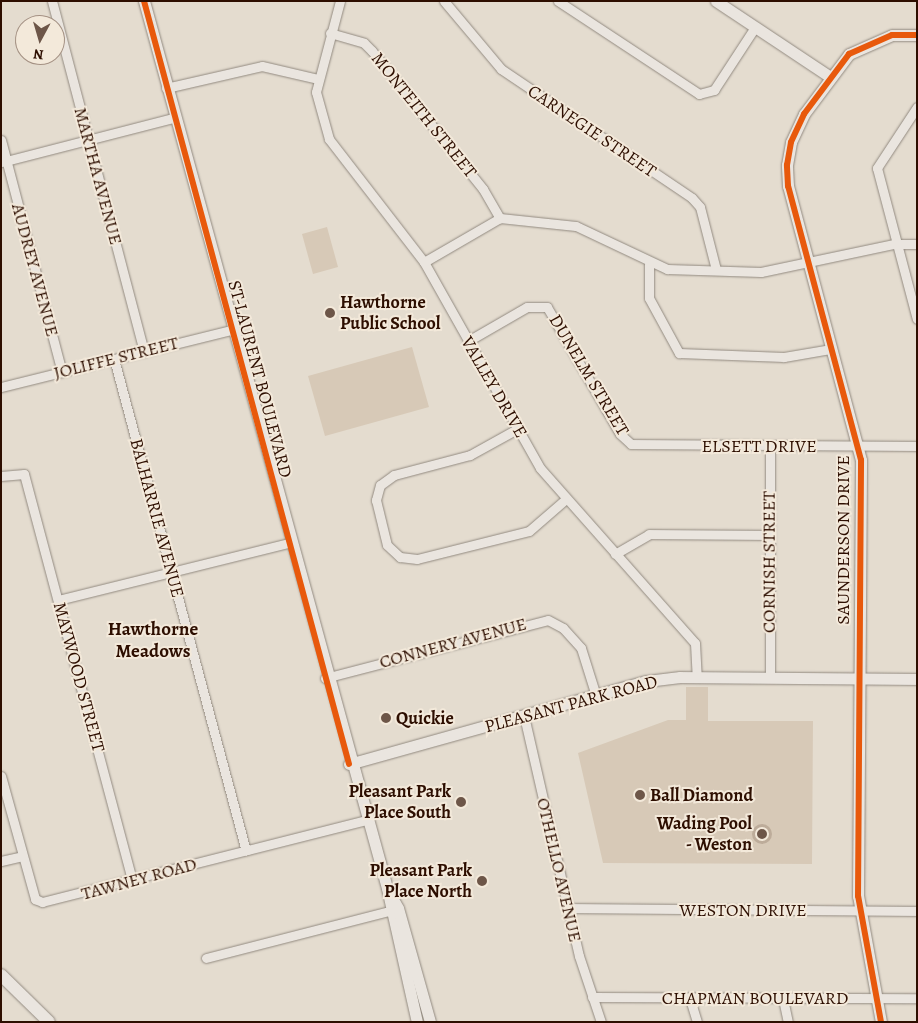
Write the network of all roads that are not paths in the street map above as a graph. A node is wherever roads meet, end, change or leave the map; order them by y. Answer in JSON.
{"nodes":[{"id":1,"x":52,"y":1,"type":"edge"},
{"id":2,"x":144,"y":1,"type":"edge"},
{"id":3,"x":340,"y":1,"type":"edge"},
{"id":4,"x":558,"y":1,"type":"edge"},
{"id":5,"x":716,"y":1,"type":"edge"},
{"id":6,"x":446,"y":2,"type":"edge"},
{"id":7,"x":755,"y":28,"type":"junction"},
{"id":8,"x":330,"y":34,"type":"junction"},
{"id":9,"x":917,"y":35,"type":"edge"},
{"id":10,"x":829,"y":76,"type":"junction"},
{"id":11,"x":318,"y":78,"type":"junction"},
{"id":12,"x":166,"y":88,"type":"junction"},
{"id":13,"x":917,"y":107,"type":"edge"},
{"id":14,"x":174,"y":118,"type":"junction"},
{"id":15,"x":1,"y":140,"type":"edge"},
{"id":16,"x":89,"y":140,"type":"junction"},
{"id":17,"x":4,"y":161,"type":"edge"},
{"id":18,"x":500,"y":218,"type":"junction"},
{"id":19,"x":894,"y":244,"type":"junction"},
{"id":20,"x":917,"y":244,"type":"edge"},
{"id":21,"x":807,"y":261,"type":"junction"},
{"id":22,"x":424,"y":262,"type":"junction"},
{"id":23,"x":648,"y":264,"type":"junction"},
{"id":24,"x":716,"y":270,"type":"junction"},
{"id":25,"x":917,"y":319,"type":"edge"},
{"id":26,"x":231,"y":330,"type":"junction"},
{"id":27,"x":468,"y":341,"type":"junction"},
{"id":28,"x":831,"y":349,"type":"junction"},
{"id":29,"x":144,"y":352,"type":"junction"},
{"id":30,"x":114,"y":359,"type":"junction"},
{"id":31,"x":62,"y":372,"type":"junction"},
{"id":32,"x":1,"y":387,"type":"edge"},
{"id":33,"x":517,"y":429,"type":"junction"},
{"id":34,"x":631,"y":444,"type":"joint"},
{"id":35,"x":858,"y":446,"type":"junction"},
{"id":36,"x":917,"y":446,"type":"edge"},
{"id":37,"x":770,"y":447,"type":"junction"},
{"id":38,"x":1,"y":476,"type":"edge"},
{"id":39,"x":566,"y":500,"type":"junction"},
{"id":40,"x":769,"y":535,"type":"junction"},
{"id":41,"x":289,"y":543,"type":"junction"},
{"id":42,"x":615,"y":554,"type":"junction"},
{"id":43,"x":172,"y":572,"type":"junction"},
{"id":44,"x":58,"y":600,"type":"junction"},
{"id":45,"x":698,"y":677,"type":"junction"},
{"id":46,"x":770,"y":677,"type":"junction"},
{"id":47,"x":326,"y":678,"type":"junction"},
{"id":48,"x":917,"y":678,"type":"edge"},
{"id":49,"x":858,"y":679,"type":"junction"},
{"id":50,"x":596,"y":696,"type":"junction"},
{"id":51,"x":524,"y":716,"type":"junction"},
{"id":52,"x":349,"y":764,"type":"junction"},
{"id":53,"x":1,"y":776,"type":"edge"},
{"id":54,"x":366,"y":820,"type":"junction"},
{"id":55,"x":246,"y":851,"type":"junction"},
{"id":56,"x":22,"y":856,"type":"junction"},
{"id":57,"x":1,"y":861,"type":"edge"},
{"id":58,"x":132,"y":879,"type":"junction"},
{"id":59,"x":387,"y":888,"type":"junction"},
{"id":60,"x":568,"y":908,"type":"junction"},
{"id":61,"x":389,"y":911,"type":"junction"},
{"id":62,"x":917,"y":911,"type":"edge"},
{"id":63,"x":859,"y":912,"type":"junction"},
{"id":64,"x":206,"y":958,"type":"dead end"},
{"id":65,"x":1,"y":975,"type":"edge"},
{"id":66,"x":592,"y":997,"type":"junction"},
{"id":67,"x":876,"y":998,"type":"junction"},
{"id":68,"x":917,"y":998,"type":"edge"},
{"id":69,"x":690,"y":999,"type":"junction"},
{"id":70,"x":783,"y":999,"type":"junction"},
{"id":71,"x":429,"y":1016,"type":"edge"},
{"id":72,"x":416,"y":1018,"type":"edge"},
{"id":73,"x":49,"y":1022,"type":"edge"},
{"id":74,"x":601,"y":1022,"type":"edge"},
{"id":75,"x":697,"y":1022,"type":"edge"},
{"id":76,"x":788,"y":1022,"type":"edge"},
{"id":77,"x":881,"y":1022,"type":"edge"}],
"edges":[{"from":1,"to":16,"type":"street","name":"MARTHA AVENUE"},
{"from":2,"to":12,"type":"street","name":"ST-LAURENT BOULEVARD"},
{"from":3,"to":8,"type":"street","name":"VALLEY DRIVE"},
{"from":4,"to":7,"type":"street"},
{"from":5,"to":7,"type":"street"},
{"from":6,"to":24,"type":"street","name":"CARNEGIE STREET"},
{"from":7,"to":10,"type":"street"},
{"from":8,"to":11,"type":"street","name":"VALLEY DRIVE"},
{"from":8,"to":18,"type":"street","name":"MONTEITH STREET"},
{"from":9,"to":10,"type":"street","name":"SAUNDERSON DRIVE"},
{"from":10,"to":21,"type":"street","name":"SAUNDERSON DRIVE"},
{"from":11,"to":12,"type":"street"},
{"from":11,"to":22,"type":"street","name":"VALLEY DRIVE"},
{"from":12,"to":14,"type":"street","name":"ST-LAURENT BOULEVARD"},
{"from":13,"to":19,"type":"street"},
{"from":14,"to":16,"type":"street"},
{"from":14,"to":26,"type":"street","name":"ST-LAURENT BOULEVARD"},
{"from":15,"to":17,"type":"street","name":"AUDREY AVENUE"},
{"from":16,"to":17,"type":"street"},
{"from":16,"to":29,"type":"street","name":"MARTHA AVENUE"},
{"from":17,"to":31,"type":"street","name":"AUDREY AVENUE"},
{"from":18,"to":22,"type":"street"},
{"from":18,"to":23,"type":"street"},
{"from":19,"to":20,"type":"street"},
{"from":19,"to":21,"type":"street"},
{"from":19,"to":25,"type":"street"},
{"from":21,"to":24,"type":"street"},
{"from":21,"to":28,"type":"street","name":"SAUNDERSON DRIVE"},
{"from":22,"to":27,"type":"street","name":"VALLEY DRIVE"},
{"from":23,"to":24,"type":"street"},
{"from":23,"to":28,"type":"street"},
{"from":26,"to":29,"type":"street","name":"JOLIFFE STREET"},
{"from":26,"to":41,"type":"street","name":"ST-LAURENT BOULEVARD"},
{"from":27,"to":33,"type":"street","name":"VALLEY DRIVE"},
{"from":27,"to":34,"type":"street","name":"DUNELM STREET"},
{"from":28,"to":35,"type":"street","name":"SAUNDERSON DRIVE"},
{"from":29,"to":30,"type":"street","name":"JOLIFFE STREET"},
{"from":30,"to":31,"type":"street","name":"JOLIFFE STREET"},
{"from":30,"to":43,"type":"street","name":"BALHARRIE AVENUE"},
{"from":31,"to":32,"type":"street","name":"JOLIFFE STREET"},
{"from":33,"to":39,"type":"street","name":"VALLEY DRIVE"},
{"from":33,"to":39,"type":"street"},
{"from":34,"to":37,"type":"street","name":"ELSETT DRIVE"},
{"from":35,"to":36,"type":"street","name":"ELSETT DRIVE"},
{"from":35,"to":37,"type":"street","name":"ELSETT DRIVE"},
{"from":35,"to":49,"type":"street","name":"SAUNDERSON DRIVE"},
{"from":37,"to":40,"type":"street","name":"CORNISH STREET"},
{"from":38,"to":44,"type":"street","name":"MAYWOOD STREET"},
{"from":39,"to":42,"type":"street","name":"VALLEY DRIVE"},
{"from":40,"to":42,"type":"street"},
{"from":40,"to":46,"type":"street","name":"CORNISH STREET"},
{"from":41,"to":43,"type":"street"},
{"from":41,"to":47,"type":"street","name":"ST-LAURENT BOULEVARD"},
{"from":42,"to":45,"type":"street","name":"VALLEY DRIVE"},
{"from":43,"to":44,"type":"street"},
{"from":43,"to":55,"type":"street","name":"BALHARRIE AVENUE"},
{"from":44,"to":58,"type":"street","name":"MAYWOOD STREET"},
{"from":45,"to":46,"type":"street","name":"PLEASANT PARK ROAD"},
{"from":45,"to":50,"type":"street","name":"PLEASANT PARK ROAD"},
{"from":46,"to":49,"type":"street","name":"PLEASANT PARK ROAD"},
{"from":47,"to":50,"type":"street","name":"CONNERY AVENUE"},
{"from":47,"to":52,"type":"street","name":"ST-LAURENT BOULEVARD"},
{"from":48,"to":49,"type":"street","name":"PLEASANT PARK ROAD"},
{"from":49,"to":63,"type":"street","name":"SAUNDERSON DRIVE"},
{"from":50,"to":51,"type":"street","name":"PLEASANT PARK ROAD"},
{"from":51,"to":52,"type":"street","name":"PLEASANT PARK ROAD"},
{"from":51,"to":60,"type":"street","name":"OTHELLO AVENUE"},
{"from":52,"to":54,"type":"street","name":"ST-LAURENT BOULEVARD"},
{"from":53,"to":56,"type":"street","name":"TAWNEY ROAD"},
{"from":54,"to":55,"type":"street","name":"TAWNEY ROAD"},
{"from":54,"to":59,"type":"street","name":"ST-LAURENT BOULEVARD"},
{"from":55,"to":58,"type":"street","name":"TAWNEY ROAD"},
{"from":56,"to":57,"type":"street"},
{"from":56,"to":58,"type":"street","name":"TAWNEY ROAD"},
{"from":59,"to":61,"type":"street","name":"ST-LAURENT BOULEVARD"},
{"from":59,"to":71,"type":"street","name":"ST-LAURENT BOULEVARD"},
{"from":60,"to":63,"type":"street","name":"WESTON DRIVE"},
{"from":60,"to":66,"type":"street","name":"OTHELLO AVENUE"},
{"from":61,"to":64,"type":"street"},
{"from":61,"to":72,"type":"street","name":"ST-LAURENT BOULEVARD"},
{"from":62,"to":63,"type":"street","name":"WESTON DRIVE"},
{"from":63,"to":67,"type":"street","name":"SAUNDERSON DRIVE"},
{"from":65,"to":73,"type":"main road"},
{"from":66,"to":69,"type":"street","name":"CHAPMAN BOULEVARD"},
{"from":66,"to":74,"type":"street","name":"OTHELLO AVENUE"},
{"from":67,"to":68,"type":"street","name":"CHAPMAN BOULEVARD"},
{"from":67,"to":70,"type":"street","name":"CHAPMAN BOULEVARD"},
{"from":67,"to":77,"type":"street","name":"SAUNDERSON DRIVE"},
{"from":69,"to":70,"type":"street","name":"CHAPMAN BOULEVARD"},
{"from":69,"to":75,"type":"street"},
{"from":70,"to":76,"type":"street"},
{"from":71,"to":72,"type":"street"}]}
